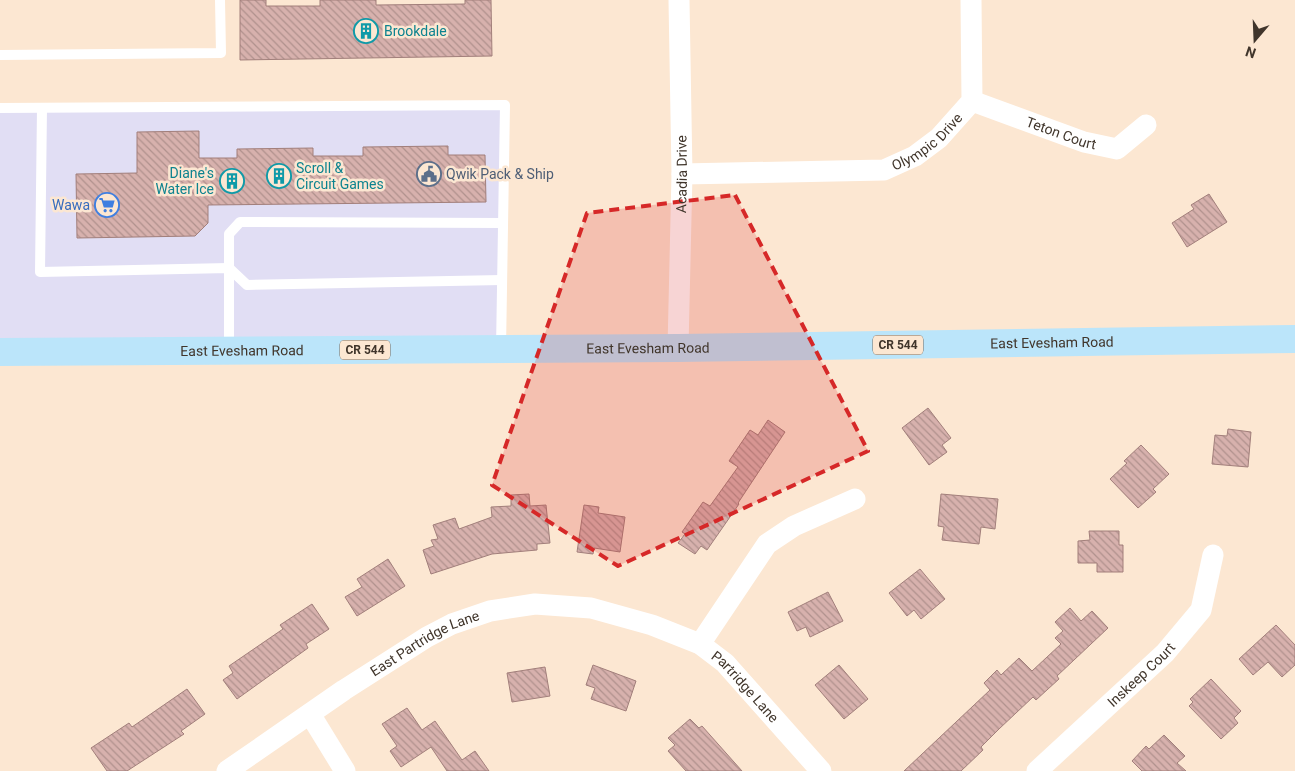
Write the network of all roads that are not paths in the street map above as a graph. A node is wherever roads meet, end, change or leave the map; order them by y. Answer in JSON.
{"nodes":[{"id":1,"x":220,"y":0,"type":"edge"},
{"id":2,"x":679,"y":0,"type":"edge"},
{"id":3,"x":971,"y":0,"type":"edge"},
{"id":4,"x":0,"y":55,"type":"edge"},
{"id":5,"x":972,"y":101,"type":"junction"},
{"id":6,"x":0,"y":108,"type":"edge"},
{"id":7,"x":42,"y":108,"type":"junction"},
{"id":8,"x":1146,"y":126,"type":"dead end"},
{"id":9,"x":682,"y":174,"type":"junction"},
{"id":10,"x":503,"y":224,"type":"junction"},
{"id":11,"x":229,"y":268,"type":"junction"},
{"id":12,"x":502,"y":280,"type":"junction"},
{"id":13,"x":1295,"y":339,"type":"edge"},
{"id":14,"x":678,"y":348,"type":"junction"},
{"id":15,"x":501,"y":349,"type":"junction"},
{"id":16,"x":228,"y":351,"type":"junction"},
{"id":17,"x":0,"y":352,"type":"edge"},
{"id":18,"x":855,"y":499,"type":"dead end"},
{"id":19,"x":1213,"y":555,"type":"dead end"},
{"id":20,"x":652,"y":625,"type":"joint"},
{"id":21,"x":700,"y":644,"type":"junction"},
{"id":22,"x":310,"y":714,"type":"junction"},
{"id":23,"x":227,"y":771,"type":"edge"},
{"id":24,"x":345,"y":771,"type":"edge"},
{"id":25,"x":821,"y":771,"type":"edge"},
{"id":26,"x":1037,"y":771,"type":"edge"}],
"edges":[{"from":1,"to":4,"type":"lane"},
{"from":2,"to":9,"type":"street","name":"Acadia Drive"},
{"from":3,"to":5,"type":"street","name":"Olympic Drive"},
{"from":5,"to":8,"type":"street","name":"Teton Court"},
{"from":5,"to":9,"type":"street","name":"Olympic Drive"},
{"from":6,"to":7,"type":"lane"},
{"from":7,"to":10,"type":"lane"},
{"from":7,"to":11,"type":"lane"},
{"from":9,"to":14,"type":"street","name":"Acadia Drive"},
{"from":10,"to":11,"type":"lane"},
{"from":10,"to":12,"type":"lane"},
{"from":11,"to":12,"type":"lane"},
{"from":11,"to":16,"type":"lane"},
{"from":12,"to":15,"type":"lane"},
{"from":13,"to":14,"type":"main road","name":"East Evesham Road","number":"CR 544"},
{"from":14,"to":15,"type":"main road","name":"East Evesham Road","number":"CR 544"},
{"from":15,"to":16,"type":"main road","name":"East Evesham Road","number":"CR 544"},
{"from":16,"to":17,"type":"main road","name":"East Evesham Road","number":"CR 544"},
{"from":18,"to":21,"type":"street"},
{"from":19,"to":26,"type":"street","name":"Inskeep Court"},
{"from":20,"to":21,"type":"street","name":"Partridge Lane"},
{"from":20,"to":22,"type":"street","name":"East Partridge Lane"},
{"from":21,"to":25,"type":"street","name":"Partridge Lane"},
{"from":22,"to":23,"type":"street","name":"East Partridge Lane"},
{"from":22,"to":24,"type":"street"}]}
